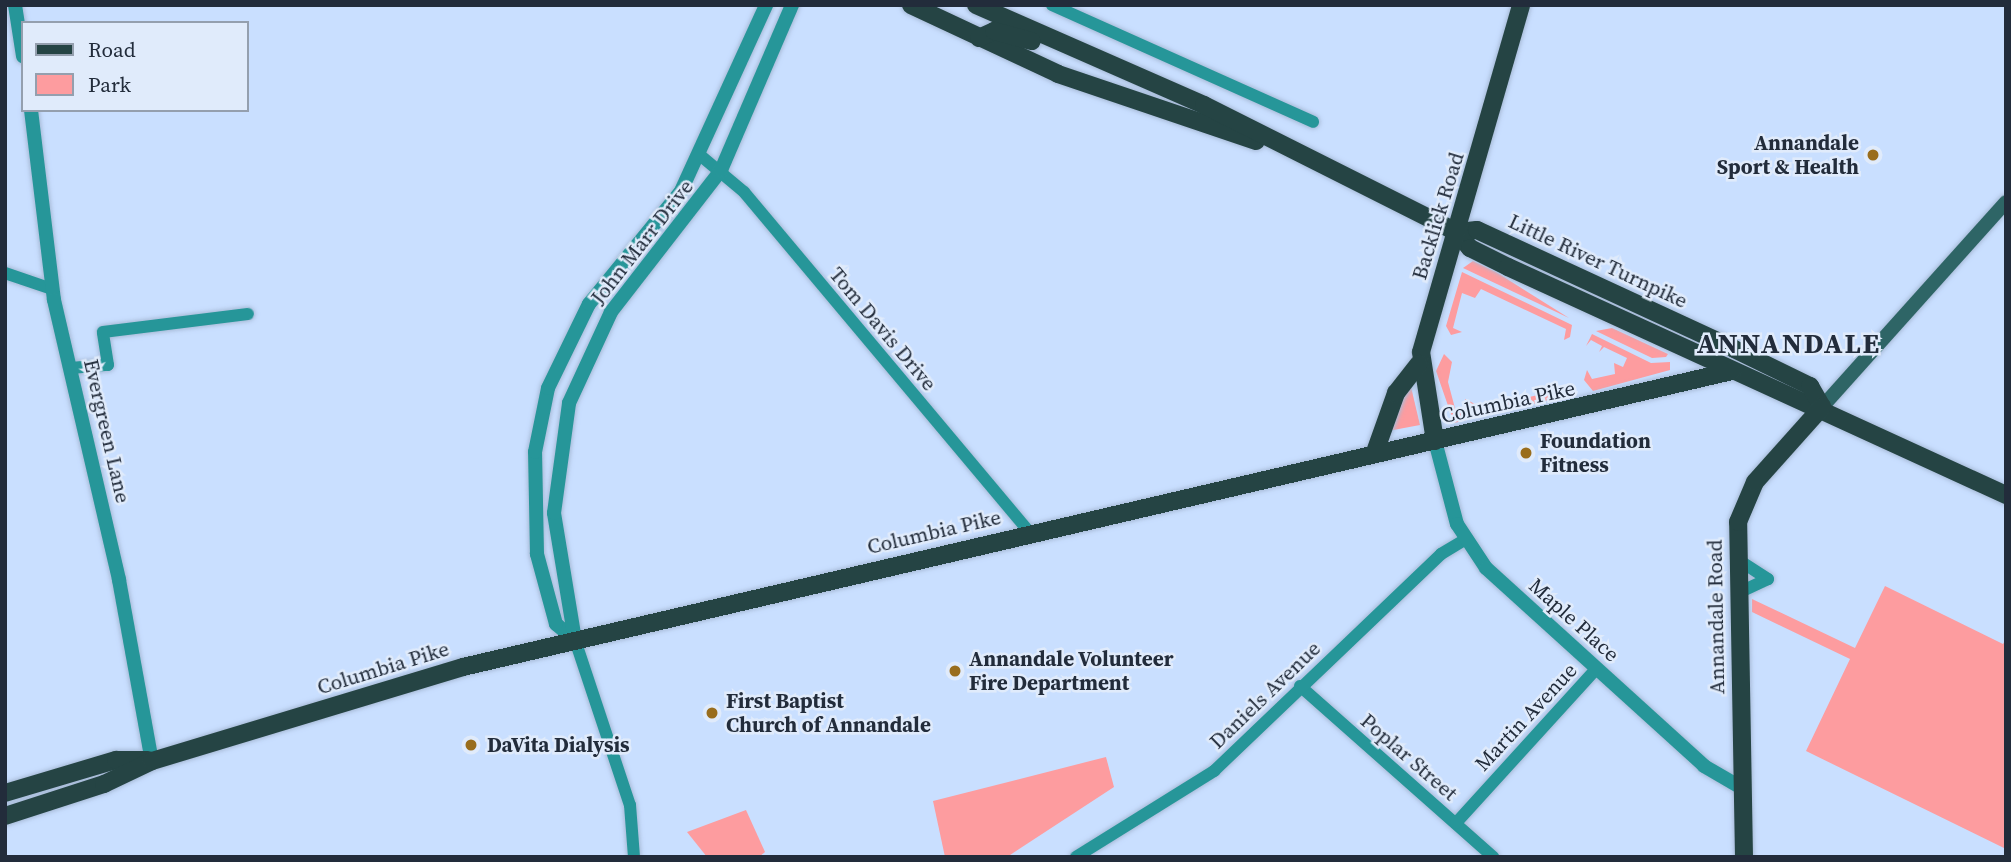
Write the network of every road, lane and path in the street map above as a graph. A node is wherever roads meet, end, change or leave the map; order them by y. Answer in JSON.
{"nodes":[{"id":1,"x":15,"y":5,"type":"edge"},
{"id":2,"x":766,"y":5,"type":"edge"},
{"id":3,"x":792,"y":5,"type":"edge"},
{"id":4,"x":911,"y":5,"type":"edge"},
{"id":5,"x":976,"y":5,"type":"edge"},
{"id":6,"x":1052,"y":5,"type":"edge"},
{"id":7,"x":1521,"y":5,"type":"edge"},
{"id":8,"x":979,"y":38,"type":"junction"},
{"id":9,"x":21,"y":43,"type":"edge"},
{"id":10,"x":1080,"y":53,"type":"junction"},
{"id":11,"x":31,"y":112,"type":"edge"},
{"id":12,"x":1313,"y":122,"type":"dead end"},
{"id":13,"x":1283,"y":148,"type":"junction"},
{"id":14,"x":701,"y":156,"type":"junction"},
{"id":15,"x":721,"y":170,"type":"junction"},
{"id":16,"x":2006,"y":202,"type":"edge"},
{"id":17,"x":1457,"y":232,"type":"junction"},
{"id":18,"x":5,"y":273,"type":"edge"},
{"id":19,"x":52,"y":289,"type":"junction"},
{"id":20,"x":248,"y":314,"type":"dead end"},
{"id":21,"x":1419,"y":364,"type":"junction"},
{"id":22,"x":71,"y":368,"type":"junction"},
{"id":23,"x":1732,"y":371,"type":"junction"},
{"id":24,"x":1822,"y":407,"type":"junction"},
{"id":25,"x":1435,"y":441,"type":"junction"},
{"id":26,"x":1374,"y":452,"type":"junction"},
{"id":27,"x":2006,"y":495,"type":"edge"},
{"id":28,"x":1030,"y":533,"type":"junction"},
{"id":29,"x":1464,"y":540,"type":"junction"},
{"id":30,"x":1737,"y":559,"type":"junction"},
{"id":31,"x":1738,"y":593,"type":"junction"},
{"id":32,"x":575,"y":640,"type":"junction"},
{"id":33,"x":1596,"y":668,"type":"junction"},
{"id":34,"x":1300,"y":687,"type":"junction"},
{"id":35,"x":152,"y":761,"type":"junction"},
{"id":36,"x":1742,"y":788,"type":"junction"},
{"id":37,"x":5,"y":793,"type":"edge"},
{"id":38,"x":5,"y":816,"type":"edge"},
{"id":39,"x":1456,"y":822,"type":"junction"},
{"id":40,"x":634,"y":857,"type":"edge"},
{"id":41,"x":1076,"y":857,"type":"edge"},
{"id":42,"x":1493,"y":857,"type":"edge"},
{"id":43,"x":1744,"y":857,"type":"edge"}],
"edges":[{"from":1,"to":9,"type":"street"},
{"from":2,"to":14,"type":"street","name":"John Marr Drive"},
{"from":3,"to":15,"type":"street","name":"John Marr Drive"},
{"from":4,"to":8,"type":"main road","name":"Little River Turnpike"},
{"from":5,"to":10,"type":"main road","name":"Little River Turnpike"},
{"from":6,"to":12,"type":"street"},
{"from":7,"to":17,"type":"main road","name":"Backlick Road"},
{"from":8,"to":10,"type":"main road"},
{"from":8,"to":13,"type":"main road","name":"Little River Turnpike"},
{"from":10,"to":13,"type":"main road","name":"Little River Turnpike"},
{"from":11,"to":19,"type":"street","name":"Evergreen Lane"},
{"from":13,"to":17,"type":"main road","name":"Little River Turnpike"},
{"from":14,"to":15,"type":"street","name":"Tom Davis Drive"},
{"from":14,"to":32,"type":"street","name":"John Marr Drive"},
{"from":15,"to":28,"type":"street","name":"Tom Davis Drive"},
{"from":15,"to":32,"type":"street","name":"John Marr Drive"},
{"from":16,"to":24,"type":"main road"},
{"from":17,"to":21,"type":"main road","name":"Backlick Road"},
{"from":17,"to":23,"type":"main road","name":"Little River Turnpike"},
{"from":17,"to":24,"type":"main road","name":"Little River Turnpike"},
{"from":18,"to":19,"type":"street"},
{"from":19,"to":22,"type":"street","name":"Evergreen Lane"},
{"from":20,"to":22,"type":"street"},
{"from":21,"to":25,"type":"main road","name":"Backlick Road"},
{"from":21,"to":26,"type":"main road"},
{"from":22,"to":35,"type":"street","name":"Evergreen Lane"},
{"from":23,"to":24,"type":"main road","name":"Little River Turnpike"},
{"from":23,"to":25,"type":"main road","name":"Columbia Pike"},
{"from":24,"to":27,"type":"main road","name":"Little River Turnpike"},
{"from":24,"to":30,"type":"main road","name":"Annandale Road"},
{"from":25,"to":26,"type":"main road","name":"Columbia Pike"},
{"from":25,"to":29,"type":"street","name":"Maple Place"},
{"from":26,"to":28,"type":"main road","name":"Columbia Pike"},
{"from":28,"to":32,"type":"main road","name":"Columbia Pike"},
{"from":29,"to":33,"type":"street","name":"Maple Place"},
{"from":29,"to":34,"type":"street","name":"Daniels Avenue"},
{"from":30,"to":31,"type":"main road","name":"Annandale Road"},
{"from":30,"to":31,"type":"street"},
{"from":31,"to":36,"type":"main road","name":"Annandale Road"},
{"from":32,"to":35,"type":"main road","name":"Columbia Pike"},
{"from":32,"to":40,"type":"street"},
{"from":33,"to":36,"type":"street","name":"Maple Place"},
{"from":33,"to":39,"type":"street","name":"Martin Avenue"},
{"from":34,"to":39,"type":"street","name":"Poplar Street"},
{"from":34,"to":41,"type":"street","name":"Daniels Avenue"},
{"from":35,"to":37,"type":"main road","name":"Columbia Pike"},
{"from":35,"to":38,"type":"main road","name":"Columbia Pike"},
{"from":36,"to":43,"type":"main road","name":"Annandale Road"},
{"from":39,"to":42,"type":"street","name":"Poplar Street"}]}
